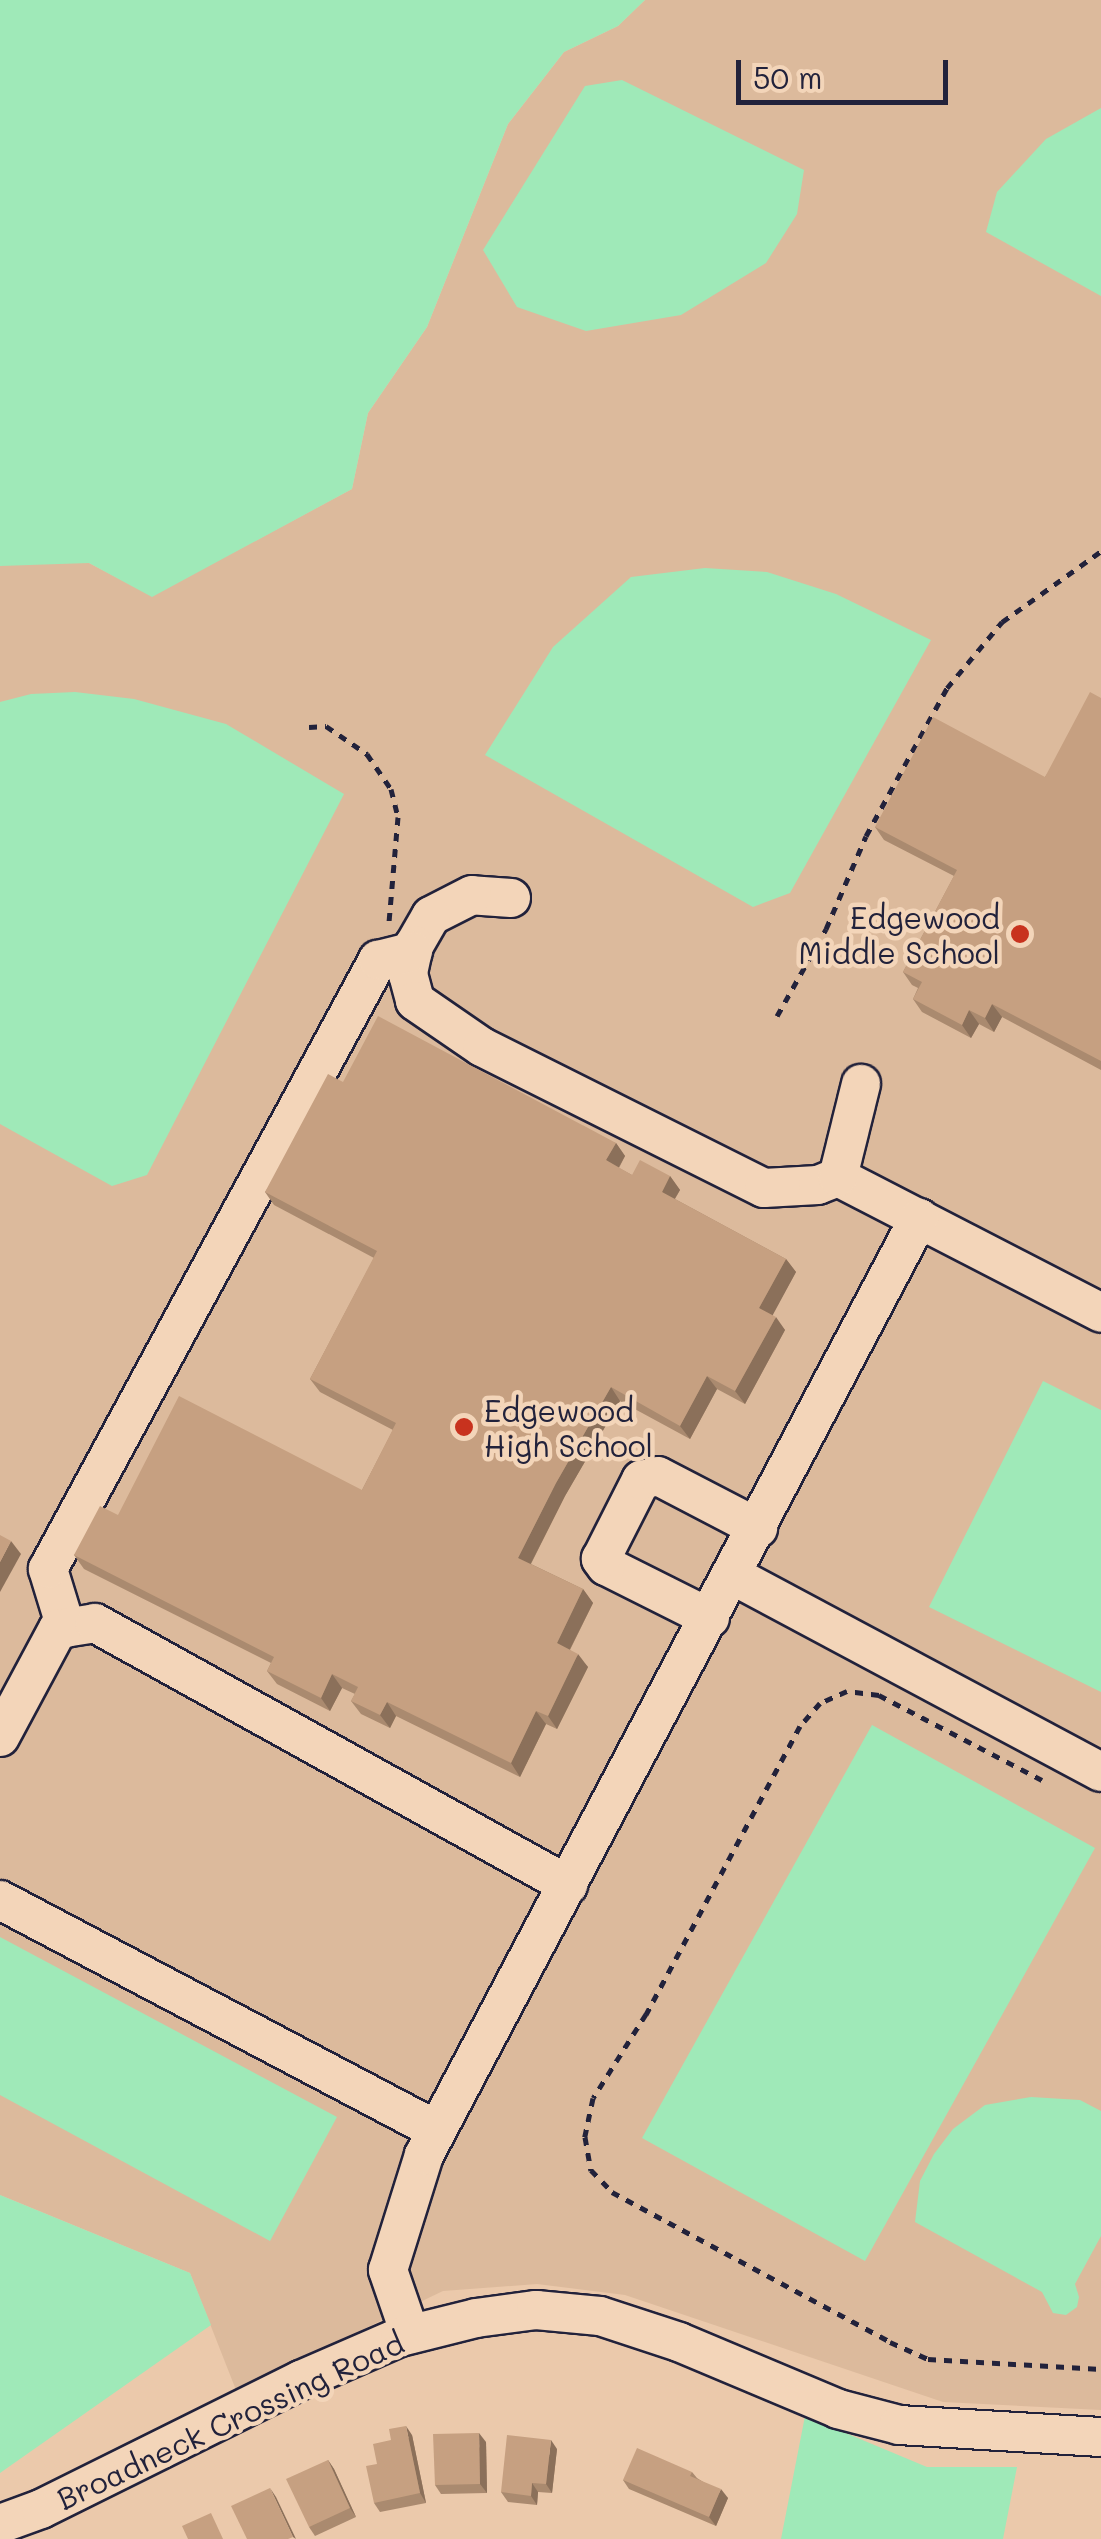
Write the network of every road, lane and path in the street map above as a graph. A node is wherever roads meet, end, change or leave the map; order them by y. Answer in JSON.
{"nodes":[{"id":1,"x":1101,"y":551,"type":"edge"},
{"id":2,"x":310,"y":727,"type":"dead end"},
{"id":3,"x":511,"y":898,"type":"dead end"},
{"id":4,"x":404,"y":953,"type":"junction"},
{"id":5,"x":777,"y":1016,"type":"dead end"},
{"id":6,"x":861,"y":1084,"type":"dead end"},
{"id":7,"x":838,"y":1177,"type":"junction"},
{"id":8,"x":918,"y":1218,"type":"junction"},
{"id":9,"x":1101,"y":1313,"type":"edge"},
{"id":10,"x":758,"y":1528,"type":"junction"},
{"id":11,"x":734,"y":1576,"type":"junction"},
{"id":12,"x":710,"y":1618,"type":"junction"},
{"id":13,"x":66,"y":1628,"type":"junction"},
{"id":14,"x":0,"y":1738,"type":"edge"},
{"id":15,"x":1101,"y":1772,"type":"edge"},
{"id":16,"x":1049,"y":1782,"type":"dead end"},
{"id":17,"x":568,"y":1885,"type":"junction"},
{"id":18,"x":0,"y":1900,"type":"edge"},
{"id":19,"x":437,"y":2130,"type":"junction"},
{"id":20,"x":410,"y":2334,"type":"junction"},
{"id":21,"x":1101,"y":2370,"type":"edge"},
{"id":22,"x":1101,"y":2438,"type":"edge"},
{"id":23,"x":0,"y":2524,"type":"edge"},
{"id":24,"x":48,"y":2524,"type":"edge"}],
"edges":[{"from":1,"to":5,"type":"path"},
{"from":2,"to":4,"type":"path"},
{"from":3,"to":4,"type":"street"},
{"from":4,"to":7,"type":"street"},
{"from":4,"to":13,"type":"street"},
{"from":6,"to":7,"type":"street"},
{"from":7,"to":8,"type":"street"},
{"from":8,"to":9,"type":"street"},
{"from":8,"to":10,"type":"street"},
{"from":10,"to":11,"type":"street"},
{"from":10,"to":12,"type":"street"},
{"from":11,"to":12,"type":"street"},
{"from":11,"to":15,"type":"street"},
{"from":12,"to":17,"type":"street"},
{"from":13,"to":14,"type":"street"},
{"from":13,"to":17,"type":"street"},
{"from":16,"to":21,"type":"path"},
{"from":17,"to":19,"type":"street"},
{"from":18,"to":19,"type":"street"},
{"from":19,"to":20,"type":"street"},
{"from":20,"to":22,"type":"street","name":"Broadneck Crossing Road"},
{"from":20,"to":24,"type":"street","name":"Broadneck Crossing Road"},
{"from":23,"to":24,"type":"street","name":"Broadneck Crossing Road"}]}
